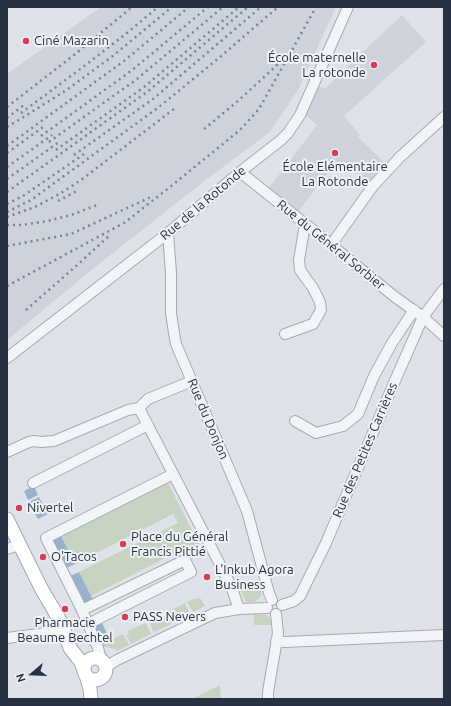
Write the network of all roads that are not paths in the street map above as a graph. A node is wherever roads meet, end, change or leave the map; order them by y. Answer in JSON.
{"nodes":[{"id":1,"x":348,"y":7,"type":"edge"},
{"id":2,"x":444,"y":117,"type":"edge"},
{"id":3,"x":240,"y":172,"type":"junction"},
{"id":4,"x":308,"y":226,"type":"junction"},
{"id":5,"x":168,"y":233,"type":"junction"},
{"id":6,"x":331,"y":245,"type":"junction"},
{"id":7,"x":444,"y":289,"type":"edge"},
{"id":8,"x":414,"y":310,"type":"junction"},
{"id":9,"x":423,"y":318,"type":"junction"},
{"id":10,"x":285,"y":334,"type":"dead end"},
{"id":11,"x":444,"y":336,"type":"edge"},
{"id":12,"x":7,"y":358,"type":"edge"},
{"id":13,"x":192,"y":381,"type":"junction"},
{"id":14,"x":139,"y":408,"type":"junction"},
{"id":15,"x":295,"y":421,"type":"dead end"},
{"id":16,"x":148,"y":425,"type":"junction"},
{"id":17,"x":7,"y":452,"type":"edge"},
{"id":18,"x":173,"y":474,"type":"junction"},
{"id":19,"x":33,"y":483,"type":"dead end"},
{"id":20,"x":7,"y":519,"type":"edge"},
{"id":21,"x":13,"y":547,"type":"edge"},
{"id":22,"x":270,"y":604,"type":"junction"},
{"id":23,"x":282,"y":605,"type":"junction"},
{"id":24,"x":239,"y":609,"type":"junction"},
{"id":25,"x":82,"y":610,"type":"junction"},
{"id":26,"x":276,"y":614,"type":"junction"},
{"id":27,"x":88,"y":624,"type":"junction"},
{"id":28,"x":62,"y":626,"type":"junction"},
{"id":29,"x":444,"y":635,"type":"edge"},
{"id":30,"x":7,"y":638,"type":"edge"},
{"id":31,"x":276,"y":641,"type":"junction"},
{"id":32,"x":103,"y":664,"type":"junction"},
{"id":33,"x":85,"y":674,"type":"junction"},
{"id":34,"x":91,"y":699,"type":"edge"},
{"id":35,"x":97,"y":699,"type":"edge"},
{"id":36,"x":268,"y":699,"type":"edge"}],
"edges":[{"from":1,"to":3,"type":"street","name":"Rue de la Rotonde"},
{"from":2,"to":6,"type":"street"},
{"from":3,"to":4,"type":"street","name":"Rue du Général Sorbier"},
{"from":3,"to":5,"type":"street","name":"Rue de la Rotonde"},
{"from":4,"to":6,"type":"street","name":"Rue du Général Sorbier"},
{"from":4,"to":10,"type":"street"},
{"from":5,"to":12,"type":"street","name":"Rue de la Rotonde"},
{"from":5,"to":13,"type":"street","name":"Rue du Donjon"},
{"from":6,"to":8,"type":"street","name":"Rue du Général Sorbier"},
{"from":7,"to":9,"type":"street","name":"Rue des Petites Carrières"},
{"from":8,"to":9,"type":"street","name":"Rue du Général Sorbier"},
{"from":8,"to":15,"type":"street"},
{"from":9,"to":11,"type":"street","name":"Rue du Général Sorbier"},
{"from":9,"to":23,"type":"street","name":"Rue des Petites Carrières"},
{"from":13,"to":14,"type":"street"},
{"from":13,"to":22,"type":"street","name":"Rue du Donjon"},
{"from":14,"to":16,"type":"street"},
{"from":14,"to":17,"type":"street"},
{"from":16,"to":18,"type":"street"},
{"from":16,"to":19,"type":"street"},
{"from":18,"to":24,"type":"street"},
{"from":18,"to":25,"type":"street"},
{"from":20,"to":21,"type":"main road"},
{"from":21,"to":28,"type":"main road"},
{"from":22,"to":23,"type":"street"},
{"from":22,"to":24,"type":"street"},
{"from":22,"to":26,"type":"street"},
{"from":23,"to":26,"type":"street"},
{"from":24,"to":32,"type":"street"},
{"from":25,"to":27,"type":"street"},
{"from":25,"to":27,"type":"street"},
{"from":26,"to":31,"type":"street"},
{"from":27,"to":32,"type":"street"},
{"from":28,"to":30,"type":"street"},
{"from":28,"to":32,"type":"main road"},
{"from":28,"to":33,"type":"main road"},
{"from":29,"to":31,"type":"street"},
{"from":31,"to":36,"type":"street"},
{"from":32,"to":33,"type":"main road"},
{"from":32,"to":33,"type":"main road"},
{"from":32,"to":35,"type":"main road"},
{"from":33,"to":34,"type":"main road"}]}
